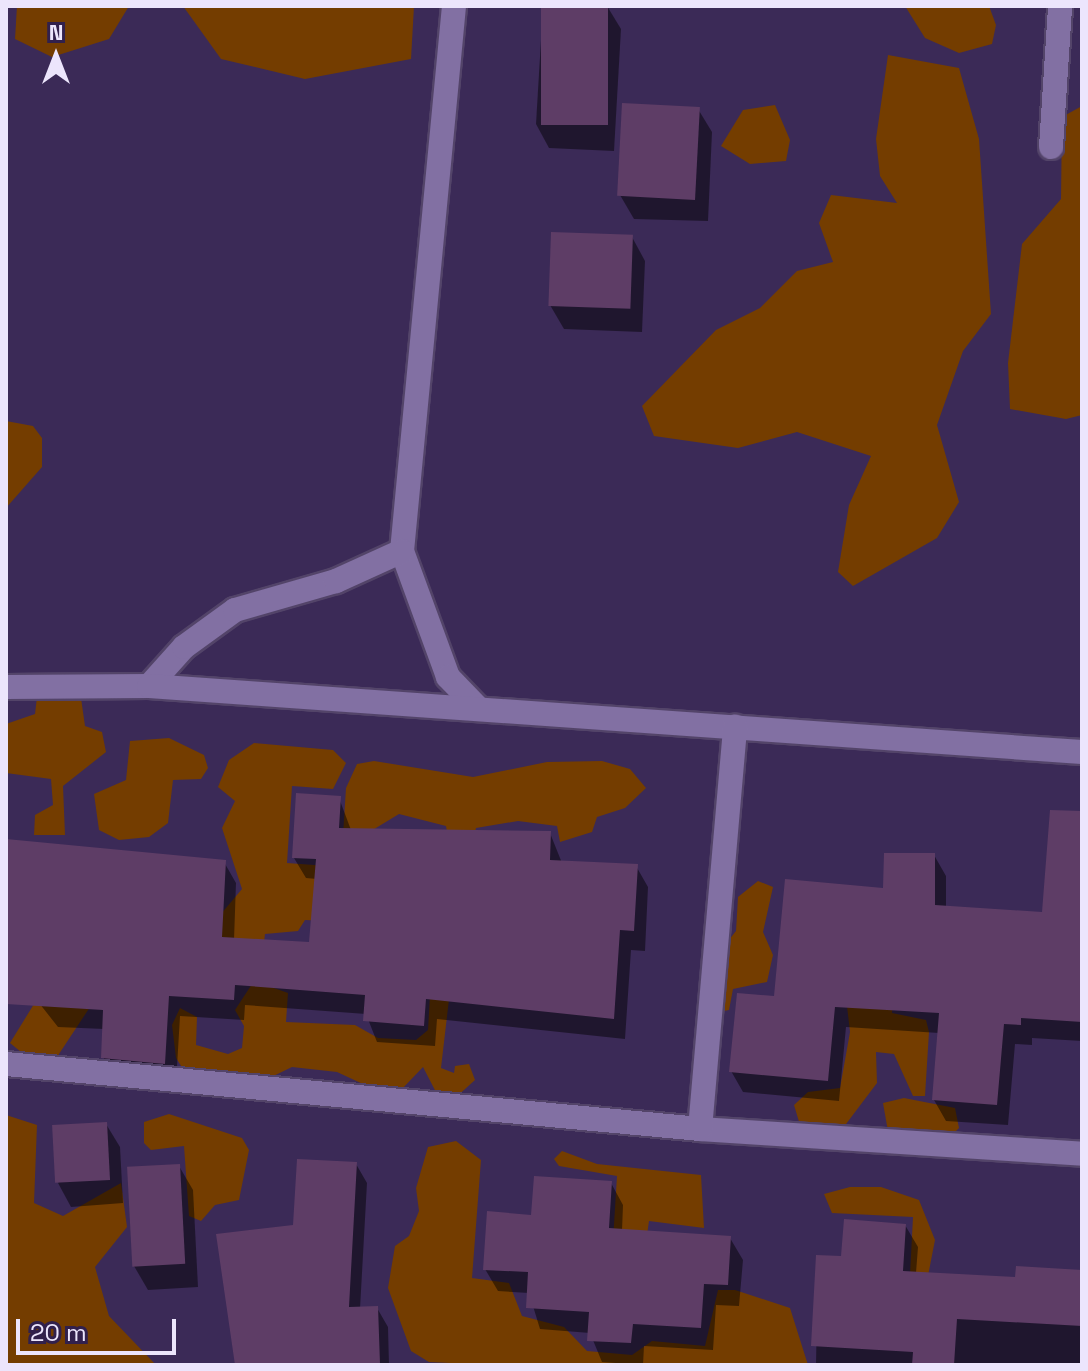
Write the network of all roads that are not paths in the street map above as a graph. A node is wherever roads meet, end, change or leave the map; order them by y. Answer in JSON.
{"nodes":[{"id":1,"x":454,"y":6,"type":"edge"},
{"id":2,"x":1060,"y":6,"type":"edge"},
{"id":3,"x":1051,"y":147,"type":"dead end"},
{"id":4,"x":402,"y":551,"type":"junction"},
{"id":5,"x":149,"y":686,"type":"junction"},
{"id":6,"x":6,"y":687,"type":"edge"},
{"id":7,"x":478,"y":708,"type":"junction"},
{"id":8,"x":735,"y":727,"type":"junction"},
{"id":9,"x":1082,"y":752,"type":"edge"},
{"id":10,"x":6,"y":1064,"type":"edge"},
{"id":11,"x":700,"y":1129,"type":"junction"},
{"id":12,"x":1082,"y":1154,"type":"edge"}],
"edges":[{"from":1,"to":4,"type":"street"},
{"from":2,"to":3,"type":"street"},
{"from":4,"to":5,"type":"street"},
{"from":4,"to":7,"type":"street"},
{"from":5,"to":6,"type":"street"},
{"from":5,"to":7,"type":"street"},
{"from":7,"to":8,"type":"street"},
{"from":8,"to":9,"type":"street"},
{"from":8,"to":11,"type":"street"},
{"from":10,"to":11,"type":"street"},
{"from":11,"to":12,"type":"street"}]}
